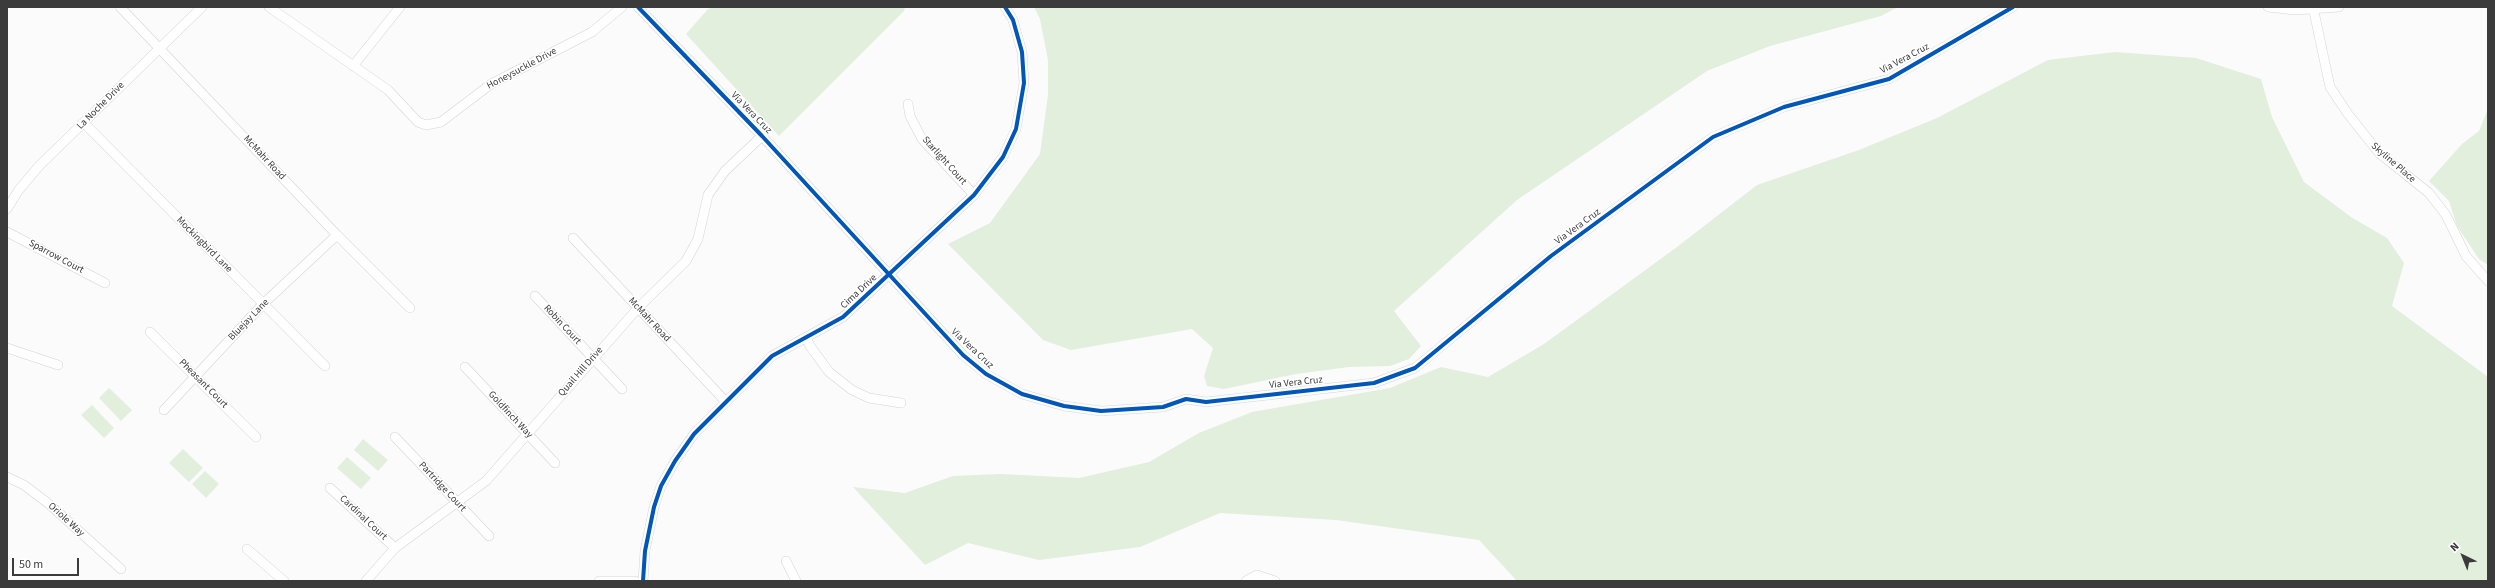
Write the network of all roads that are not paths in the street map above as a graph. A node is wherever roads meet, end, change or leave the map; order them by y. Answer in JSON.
{"nodes":[{"id":1,"x":120,"y":7,"type":"edge"},
{"id":2,"x":202,"y":7,"type":"edge"},
{"id":3,"x":268,"y":7,"type":"edge"},
{"id":4,"x":400,"y":7,"type":"edge"},
{"id":5,"x":622,"y":7,"type":"edge"},
{"id":6,"x":638,"y":7,"type":"edge"},
{"id":7,"x":1005,"y":7,"type":"edge"},
{"id":8,"x":2013,"y":7,"type":"edge"},
{"id":9,"x":2268,"y":7,"type":"edge"},
{"id":10,"x":2339,"y":7,"type":"edge"},
{"id":11,"x":2314,"y":8,"type":"edge"},
{"id":12,"x":160,"y":48,"type":"junction"},
{"id":13,"x":353,"y":66,"type":"junction"},
{"id":14,"x":908,"y":104,"type":"dead end"},
{"id":15,"x":84,"y":123,"type":"junction"},
{"id":16,"x":762,"y":136,"type":"junction"},
{"id":17,"x":974,"y":194,"type":"junction"},
{"id":18,"x":7,"y":209,"type":"edge"},
{"id":19,"x":7,"y":232,"type":"edge"},
{"id":20,"x":336,"y":235,"type":"junction"},
{"id":21,"x":573,"y":238,"type":"dead end"},
{"id":22,"x":888,"y":275,"type":"junction"},
{"id":23,"x":2488,"y":281,"type":"edge"},
{"id":24,"x":105,"y":283,"type":"dead end"},
{"id":25,"x":535,"y":296,"type":"dead end"},
{"id":26,"x":263,"y":304,"type":"junction"},
{"id":27,"x":410,"y":308,"type":"dead end"},
{"id":28,"x":638,"y":308,"type":"junction"},
{"id":29,"x":150,"y":332,"type":"dead end"},
{"id":30,"x":806,"y":337,"type":"junction"},
{"id":31,"x":7,"y":348,"type":"edge"},
{"id":32,"x":593,"y":358,"type":"junction"},
{"id":33,"x":58,"y":365,"type":"dead end"},
{"id":34,"x":325,"y":366,"type":"dead end"},
{"id":35,"x":465,"y":367,"type":"dead end"},
{"id":36,"x":196,"y":376,"type":"junction"},
{"id":37,"x":622,"y":390,"type":"dead end"},
{"id":38,"x":726,"y":402,"type":"junction"},
{"id":39,"x":901,"y":403,"type":"dead end"},
{"id":40,"x":164,"y":410,"type":"dead end"},
{"id":41,"x":527,"y":434,"type":"junction"},
{"id":42,"x":256,"y":437,"type":"dead end"},
{"id":43,"x":395,"y":437,"type":"dead end"},
{"id":44,"x":555,"y":463,"type":"dead end"},
{"id":45,"x":7,"y":477,"type":"edge"},
{"id":46,"x":330,"y":488,"type":"dead end"},
{"id":47,"x":457,"y":504,"type":"junction"},
{"id":48,"x":489,"y":536,"type":"dead end"},
{"id":49,"x":395,"y":548,"type":"junction"},
{"id":50,"x":247,"y":549,"type":"dead end"},
{"id":51,"x":786,"y":561,"type":"dead end"},
{"id":52,"x":121,"y":569,"type":"dead end"},
{"id":53,"x":284,"y":581,"type":"edge"},
{"id":54,"x":366,"y":581,"type":"edge"},
{"id":55,"x":599,"y":581,"type":"edge"},
{"id":56,"x":635,"y":581,"type":"edge"},
{"id":57,"x":644,"y":581,"type":"edge"},
{"id":58,"x":796,"y":581,"type":"edge"},
{"id":59,"x":1246,"y":581,"type":"edge"},
{"id":60,"x":1275,"y":581,"type":"edge"}],
"edges":[{"from":1,"to":12,"type":"street","name":"McMahr Road"},
{"from":2,"to":12,"type":"street","name":"La Noche Drive"},
{"from":3,"to":13,"type":"street","name":"Honeysuckle Drive"},
{"from":4,"to":13,"type":"street"},
{"from":5,"to":13,"type":"street","name":"Honeysuckle Drive"},
{"from":6,"to":16,"type":"street","name":"Via Vera Cruz"},
{"from":7,"to":17,"type":"street","name":"Cima Drive"},
{"from":8,"to":22,"type":"street","name":"Via Vera Cruz"},
{"from":9,"to":11,"type":"street"},
{"from":10,"to":11,"type":"street"},
{"from":11,"to":23,"type":"street","name":"Skyline Place"},
{"from":12,"to":15,"type":"street","name":"La Noche Drive"},
{"from":12,"to":20,"type":"street","name":"McMahr Road"},
{"from":14,"to":17,"type":"street","name":"Starlight Court"},
{"from":15,"to":18,"type":"street","name":"La Noche Drive"},
{"from":15,"to":26,"type":"street","name":"Mockingbird Lane"},
{"from":16,"to":22,"type":"street","name":"Via Vera Cruz"},
{"from":16,"to":28,"type":"street","name":"Quail Hill Drive"},
{"from":17,"to":22,"type":"street","name":"Cima Drive"},
{"from":19,"to":24,"type":"street","name":"Sparrow Court"},
{"from":20,"to":26,"type":"street","name":"Bluejay Lane"},
{"from":20,"to":27,"type":"street","name":"McMahr Road"},
{"from":21,"to":28,"type":"street","name":"McMahr Road"},
{"from":22,"to":30,"type":"street","name":"Cima Drive"},
{"from":25,"to":32,"type":"street","name":"Robin Court"},
{"from":26,"to":34,"type":"street","name":"Mockingbird Lane"},
{"from":26,"to":36,"type":"street","name":"Bluejay Lane"},
{"from":28,"to":32,"type":"street","name":"Quail Hill Drive"},
{"from":28,"to":38,"type":"street","name":"McMahr Road"},
{"from":29,"to":36,"type":"street","name":"Pheasant Court"},
{"from":30,"to":38,"type":"street","name":"Cima Drive"},
{"from":30,"to":39,"type":"street"},
{"from":31,"to":33,"type":"street"},
{"from":32,"to":37,"type":"street","name":"Robin Court"},
{"from":32,"to":41,"type":"street","name":"Quail Hill Drive"},
{"from":35,"to":41,"type":"street","name":"Goldfinch Way"},
{"from":36,"to":40,"type":"street","name":"Bluejay Lane"},
{"from":36,"to":42,"type":"street","name":"Pheasant Court"},
{"from":38,"to":57,"type":"street","name":"Cima Drive"},
{"from":41,"to":44,"type":"street","name":"Goldfinch Way"},
{"from":41,"to":47,"type":"street","name":"Quail Hill Drive"},
{"from":43,"to":47,"type":"street","name":"Partridge Court"},
{"from":45,"to":52,"type":"street","name":"Oriole Way"},
{"from":46,"to":49,"type":"street","name":"Cardinal Court"},
{"from":47,"to":48,"type":"street","name":"Partridge Court"},
{"from":47,"to":49,"type":"street","name":"Quail Hill Drive"},
{"from":49,"to":54,"type":"street","name":"Quail Hill Drive"},
{"from":50,"to":53,"type":"street"},
{"from":51,"to":58,"type":"street"},
{"from":55,"to":56,"type":"street"},
{"from":59,"to":60,"type":"street"}]}
